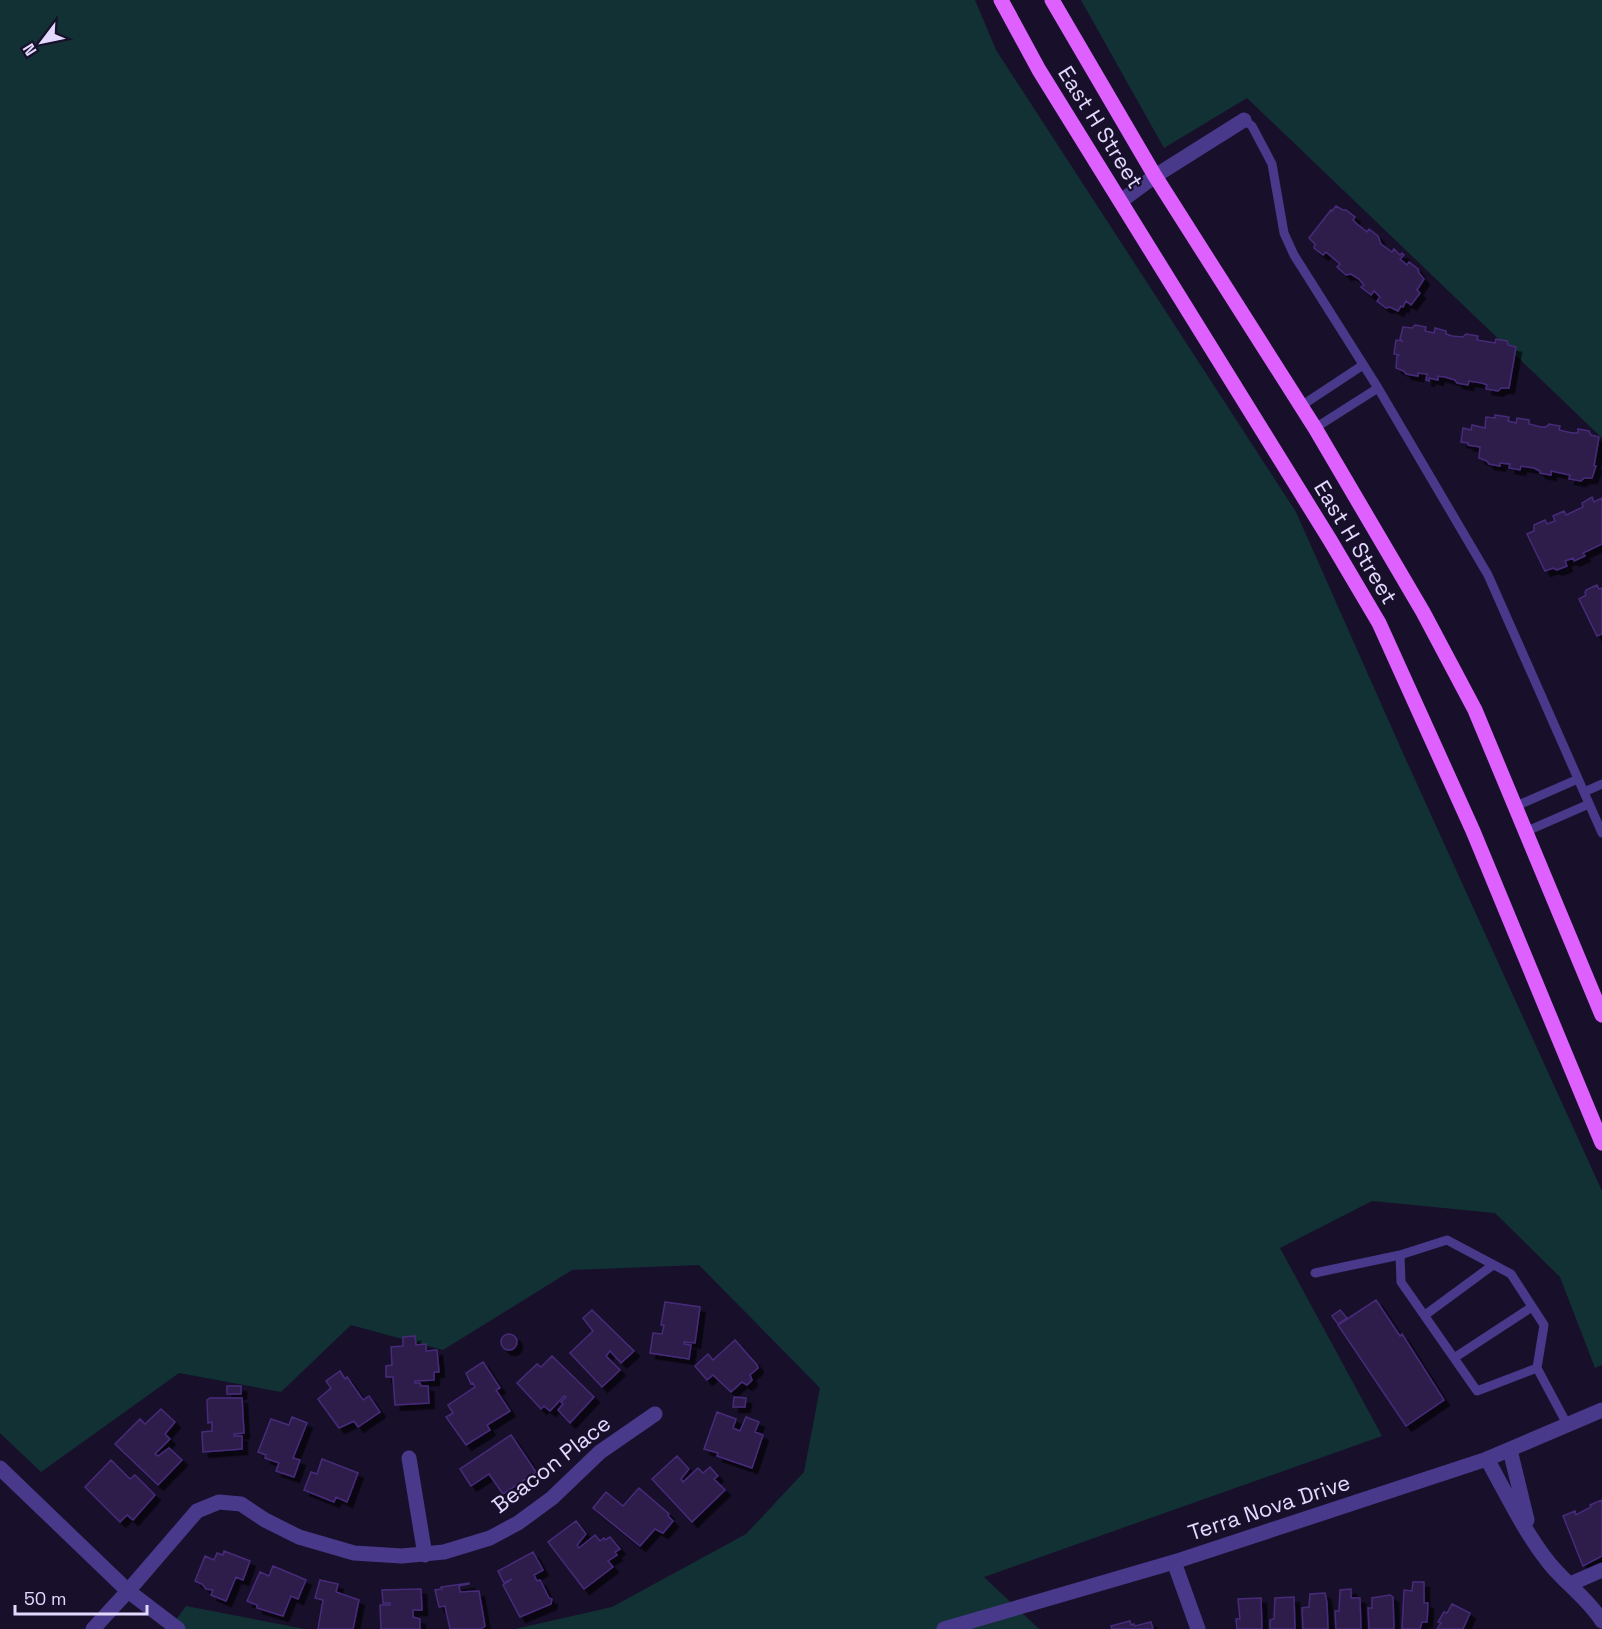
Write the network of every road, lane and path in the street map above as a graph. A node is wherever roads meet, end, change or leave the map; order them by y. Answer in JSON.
{"nodes":[{"id":1,"x":1001,"y":0,"type":"edge"},
{"id":2,"x":1052,"y":0,"type":"edge"},
{"id":3,"x":1244,"y":120,"type":"joint"},
{"id":4,"x":1155,"y":176,"type":"junction"},
{"id":5,"x":1121,"y":201,"type":"junction"},
{"id":6,"x":1363,"y":365,"type":"junction"},
{"id":7,"x":1378,"y":388,"type":"junction"},
{"id":8,"x":1301,"y":406,"type":"junction"},
{"id":9,"x":1315,"y":428,"type":"junction"},
{"id":10,"x":1578,"y":779,"type":"junction"},
{"id":11,"x":1602,"y":784,"type":"edge"},
{"id":12,"x":1584,"y":792,"type":"junction"},
{"id":13,"x":1589,"y":804,"type":"junction"},
{"id":14,"x":1514,"y":807,"type":"junction"},
{"id":15,"x":1525,"y":832,"type":"junction"},
{"id":16,"x":1602,"y":833,"type":"edge"},
{"id":17,"x":1602,"y":1015,"type":"edge"},
{"id":18,"x":1602,"y":1143,"type":"edge"},
{"id":19,"x":1400,"y":1255,"type":"junction"},
{"id":20,"x":1493,"y":1265,"type":"junction"},
{"id":21,"x":1315,"y":1273,"type":"dead end"},
{"id":22,"x":1532,"y":1307,"type":"junction"},
{"id":23,"x":1425,"y":1315,"type":"junction"},
{"id":24,"x":1454,"y":1358,"type":"junction"},
{"id":25,"x":1537,"y":1368,"type":"junction"},
{"id":26,"x":1602,"y":1410,"type":"edge"},
{"id":27,"x":655,"y":1414,"type":"dead end"},
{"id":28,"x":1568,"y":1426,"type":"junction"},
{"id":29,"x":1510,"y":1450,"type":"junction"},
{"id":30,"x":409,"y":1458,"type":"dead end"},
{"id":31,"x":1487,"y":1460,"type":"junction"},
{"id":32,"x":0,"y":1468,"type":"edge"},
{"id":33,"x":1533,"y":1540,"type":"junction"},
{"id":34,"x":425,"y":1555,"type":"junction"},
{"id":35,"x":1174,"y":1562,"type":"junction"},
{"id":36,"x":1602,"y":1570,"type":"edge"},
{"id":37,"x":1570,"y":1584,"type":"junction"},
{"id":38,"x":128,"y":1591,"type":"junction"},
{"id":39,"x":1602,"y":1621,"type":"edge"},
{"id":40,"x":93,"y":1629,"type":"edge"},
{"id":41,"x":178,"y":1629,"type":"edge"},
{"id":42,"x":944,"y":1629,"type":"edge"},
{"id":43,"x":1198,"y":1629,"type":"edge"}],
"edges":[{"from":1,"to":5,"type":"main road","name":"East H Street"},
{"from":2,"to":4,"type":"main road","name":"East H Street"},
{"from":3,"to":4,"type":"street"},
{"from":3,"to":6,"type":"lane"},
{"from":4,"to":5,"type":"street"},
{"from":4,"to":8,"type":"main road","name":"East H Street"},
{"from":5,"to":18,"type":"main road","name":"East H Street"},
{"from":6,"to":7,"type":"lane"},
{"from":6,"to":8,"type":"lane"},
{"from":7,"to":9,"type":"lane"},
{"from":7,"to":10,"type":"lane"},
{"from":8,"to":9,"type":"main road","name":"East H Street"},
{"from":9,"to":14,"type":"main road","name":"East H Street"},
{"from":10,"to":12,"type":"lane"},
{"from":10,"to":14,"type":"lane"},
{"from":11,"to":12,"type":"lane"},
{"from":12,"to":13,"type":"lane"},
{"from":13,"to":15,"type":"lane"},
{"from":13,"to":16,"type":"lane"},
{"from":14,"to":15,"type":"main road","name":"East H Street"},
{"from":15,"to":17,"type":"main road","name":"East H Street"},
{"from":19,"to":20,"type":"lane"},
{"from":19,"to":21,"type":"lane"},
{"from":19,"to":23,"type":"lane"},
{"from":20,"to":22,"type":"lane"},
{"from":20,"to":23,"type":"lane"},
{"from":22,"to":24,"type":"lane"},
{"from":22,"to":25,"type":"lane"},
{"from":23,"to":24,"type":"lane"},
{"from":24,"to":25,"type":"lane"},
{"from":25,"to":28,"type":"lane"},
{"from":26,"to":28,"type":"street","name":"Terra Nova Drive"},
{"from":27,"to":34,"type":"street","name":"Beacon Place"},
{"from":28,"to":29,"type":"street","name":"Terra Nova Drive"},
{"from":29,"to":31,"type":"street","name":"Terra Nova Drive"},
{"from":29,"to":33,"type":"street"},
{"from":30,"to":34,"type":"street"},
{"from":31,"to":33,"type":"street"},
{"from":31,"to":35,"type":"street","name":"Terra Nova Drive"},
{"from":32,"to":38,"type":"street"},
{"from":33,"to":37,"type":"street"},
{"from":34,"to":38,"type":"street","name":"Beacon Place"},
{"from":35,"to":42,"type":"street","name":"Terra Nova Drive"},
{"from":35,"to":43,"type":"street"},
{"from":36,"to":37,"type":"street"},
{"from":37,"to":39,"type":"street"},
{"from":38,"to":40,"type":"street","name":"Beacon Place"},
{"from":38,"to":41,"type":"street"}]}
